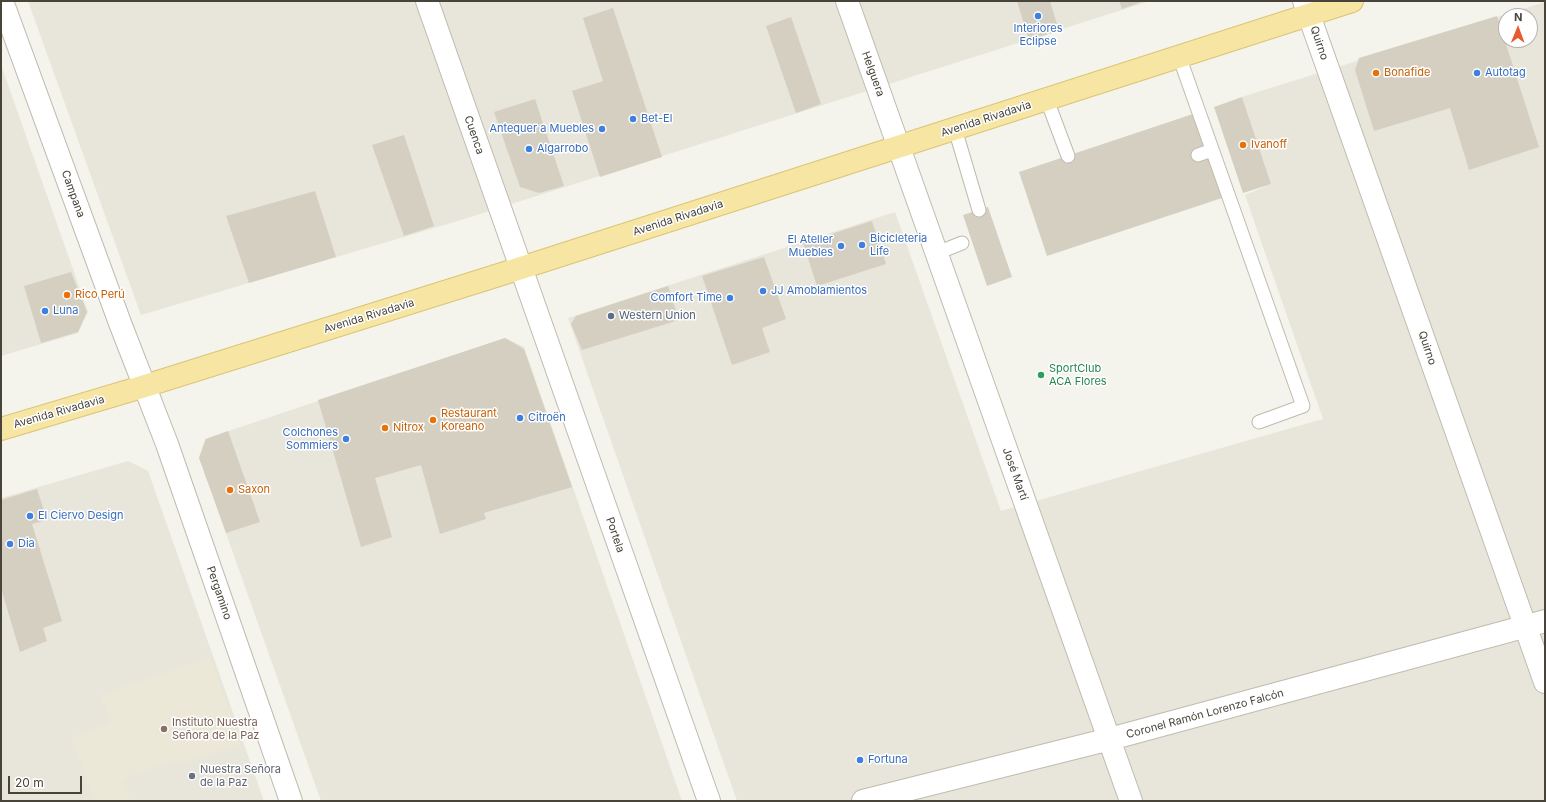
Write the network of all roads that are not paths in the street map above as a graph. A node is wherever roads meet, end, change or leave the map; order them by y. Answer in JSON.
{"nodes":[{"id":1,"x":2,"y":1,"type":"edge"},
{"id":2,"x":427,"y":1,"type":"edge"},
{"id":3,"x":847,"y":1,"type":"edge"},
{"id":4,"x":1352,"y":1,"type":"edge"},
{"id":5,"x":1307,"y":8,"type":"edge"},
{"id":6,"x":1179,"y":56,"type":"junction"},
{"id":7,"x":1047,"y":100,"type":"junction"},
{"id":8,"x":955,"y":129,"type":"junction"},
{"id":9,"x":899,"y":147,"type":"junction"},
{"id":10,"x":1212,"y":150,"type":"junction"},
{"id":11,"x":1198,"y":154,"type":"dead end"},
{"id":12,"x":1068,"y":156,"type":"dead end"},
{"id":13,"x":979,"y":210,"type":"dead end"},
{"id":14,"x":962,"y":243,"type":"dead end"},
{"id":15,"x":937,"y":253,"type":"junction"},
{"id":16,"x":521,"y":268,"type":"junction"},
{"id":17,"x":145,"y":386,"type":"junction"},
{"id":18,"x":1259,"y":422,"type":"dead end"},
{"id":19,"x":1,"y":429,"type":"edge"},
{"id":20,"x":1535,"y":625,"type":"edge"},
{"id":21,"x":1545,"y":682,"type":"edge"},
{"id":22,"x":1110,"y":739,"type":"junction"},
{"id":23,"x":291,"y":801,"type":"edge"},
{"id":24,"x":709,"y":801,"type":"edge"},
{"id":25,"x":863,"y":801,"type":"edge"},
{"id":26,"x":1131,"y":801,"type":"edge"}],
"edges":[{"from":1,"to":17,"type":"street","name":"Campana"},
{"from":2,"to":16,"type":"street","name":"Cuenca"},
{"from":3,"to":9,"type":"street","name":"Helguera"},
{"from":4,"to":5,"type":"main road","name":"Avenida Rivadavia"},
{"from":5,"to":6,"type":"main road","name":"Avenida Rivadavia"},
{"from":5,"to":20,"type":"street","name":"Quirno"},
{"from":6,"to":7,"type":"main road","name":"Avenida Rivadavia"},
{"from":6,"to":10,"type":"lane"},
{"from":7,"to":8,"type":"main road","name":"Avenida Rivadavia"},
{"from":7,"to":12,"type":"lane"},
{"from":8,"to":9,"type":"main road","name":"Avenida Rivadavia"},
{"from":8,"to":13,"type":"lane"},
{"from":9,"to":15,"type":"street","name":"José Martí"},
{"from":9,"to":16,"type":"main road","name":"Avenida Rivadavia"},
{"from":10,"to":11,"type":"lane"},
{"from":10,"to":18,"type":"lane"},
{"from":14,"to":15,"type":"lane"},
{"from":15,"to":22,"type":"street","name":"José Martí"},
{"from":16,"to":17,"type":"main road","name":"Avenida Rivadavia"},
{"from":16,"to":24,"type":"street","name":"Portela"},
{"from":17,"to":19,"type":"main road","name":"Avenida Rivadavia"},
{"from":17,"to":23,"type":"street","name":"Pergamino"},
{"from":20,"to":21,"type":"street","name":"Quirno"},
{"from":20,"to":22,"type":"street","name":"Coronel Ramón Lorenzo Falcón"},
{"from":22,"to":25,"type":"street","name":"Coronel Ramón Lorenzo Falcón"},
{"from":22,"to":26,"type":"street","name":"José Martí"}]}
